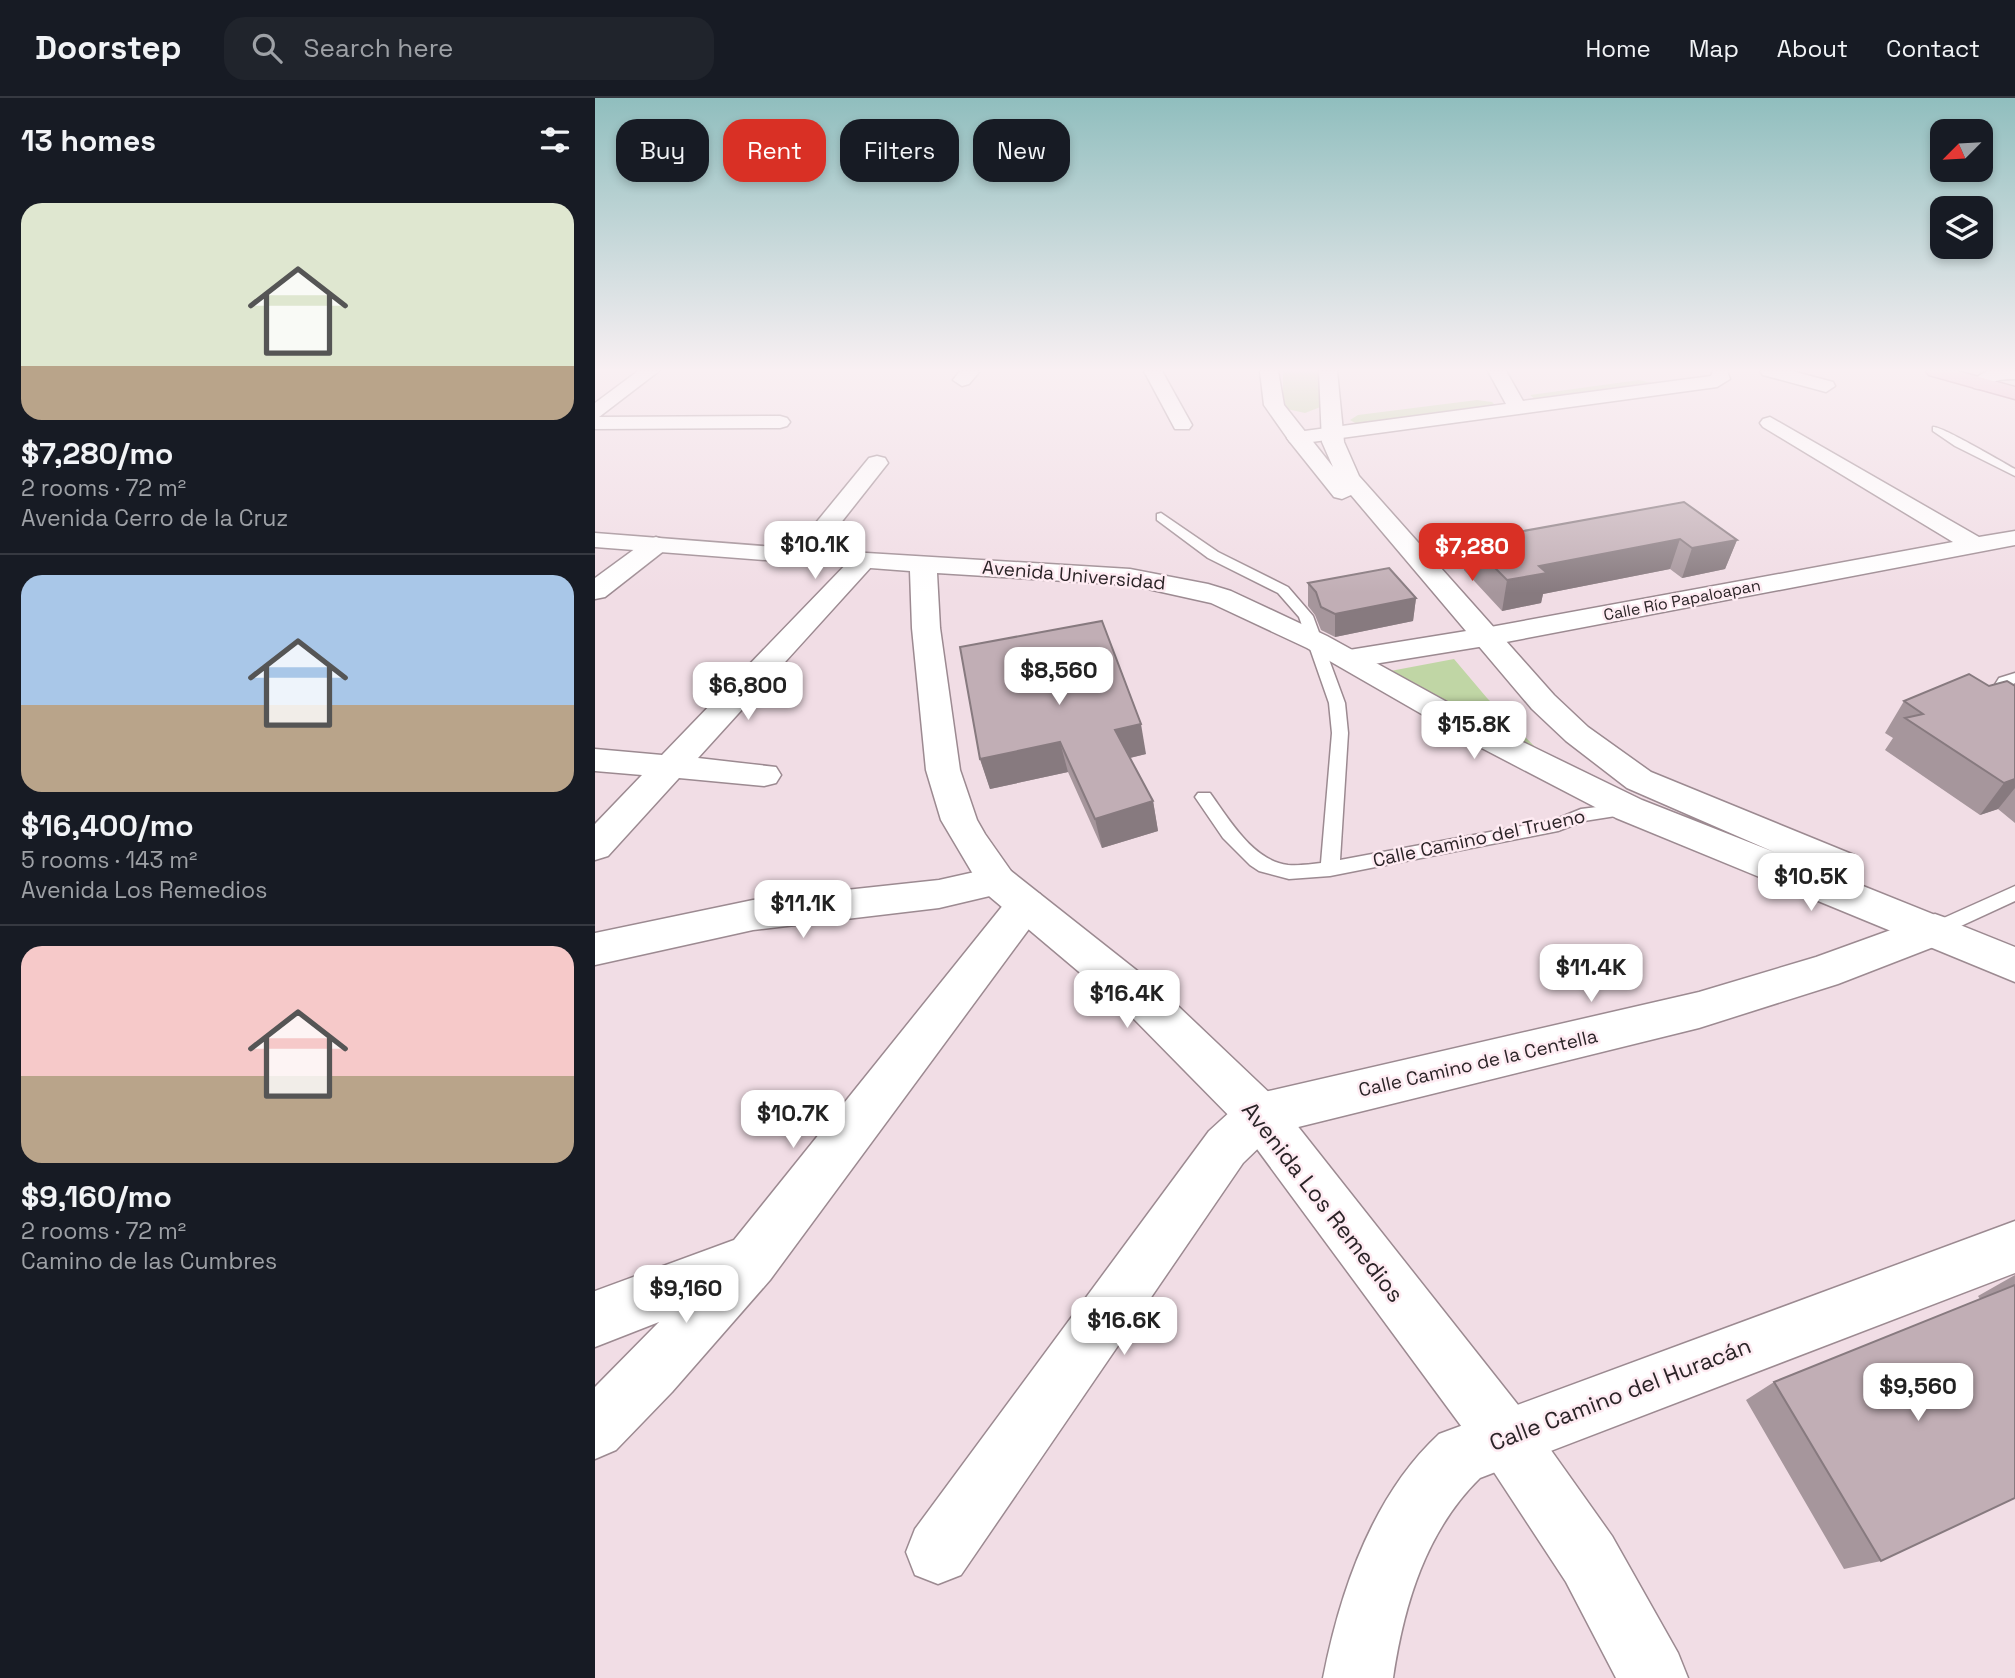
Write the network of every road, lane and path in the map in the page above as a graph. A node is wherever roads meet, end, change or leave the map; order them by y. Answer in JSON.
{"nodes":[{"id":1,"x":1303,"y":445,"type":"edge"},
{"id":2,"x":1334,"y":445,"type":"edge"},
{"id":3,"x":1807,"y":445,"type":"edge"},
{"id":4,"x":1960,"y":445,"type":"edge"},
{"id":5,"x":877,"y":463,"type":"dead end"},
{"id":6,"x":2015,"y":473,"type":"edge"},
{"id":7,"x":1161,"y":517,"type":"dead end"},
{"id":8,"x":2015,"y":538,"type":"edge"},
{"id":9,"x":595,"y":540,"type":"edge"},
{"id":10,"x":656,"y":545,"type":"junction"},
{"id":11,"x":1975,"y":545,"type":"junction"},
{"id":12,"x":801,"y":557,"type":"junction"},
{"id":13,"x":863,"y":561,"type":"junction"},
{"id":14,"x":923,"y":564,"type":"junction"},
{"id":15,"x":595,"y":590,"type":"edge"},
{"id":16,"x":1473,"y":639,"type":"junction"},
{"id":17,"x":1317,"y":642,"type":"junction"},
{"id":18,"x":1349,"y":659,"type":"junction"},
{"id":19,"x":2015,"y":678,"type":"edge"},
{"id":20,"x":2015,"y":697,"type":"edge"},
{"id":21,"x":595,"y":760,"type":"edge"},
{"id":22,"x":670,"y":766,"type":"junction"},
{"id":23,"x":764,"y":775,"type":"dead end"},
{"id":24,"x":1634,"y":794,"type":"junction"},
{"id":25,"x":1204,"y":797,"type":"dead end"},
{"id":26,"x":595,"y":847,"type":"edge"},
{"id":27,"x":1330,"y":869,"type":"junction"},
{"id":28,"x":1012,"y":893,"type":"junction"},
{"id":29,"x":2015,"y":893,"type":"edge"},
{"id":30,"x":1947,"y":923,"type":"junction"},
{"id":31,"x":2015,"y":940,"type":"edge"},
{"id":32,"x":595,"y":949,"type":"edge"},
{"id":33,"x":2015,"y":965,"type":"edge"},
{"id":34,"x":1260,"y":1115,"type":"junction"},
{"id":35,"x":2015,"y":1247,"type":"edge"},
{"id":36,"x":751,"y":1261,"type":"junction"},
{"id":37,"x":595,"y":1319,"type":"edge"},
{"id":38,"x":595,"y":1429,"type":"edge"},
{"id":39,"x":1505,"y":1436,"type":"junction"},
{"id":40,"x":939,"y":1552,"type":"dead end"},
{"id":41,"x":1358,"y":1678,"type":"edge"},
{"id":42,"x":1653,"y":1678,"type":"edge"}],
"edges":[{"from":1,"to":16,"type":"street"},
{"from":2,"to":16,"type":"street"},
{"from":3,"to":11,"type":"street"},
{"from":4,"to":6,"type":"lane"},
{"from":5,"to":12,"type":"street"},
{"from":7,"to":17,"type":"lane"},
{"from":8,"to":11,"type":"street","name":"Calle Río Papaloapan"},
{"from":9,"to":10,"type":"street","name":"Avenida Universidad"},
{"from":10,"to":12,"type":"street","name":"Avenida Universidad"},
{"from":10,"to":15,"type":"street"},
{"from":11,"to":16,"type":"street","name":"Calle Río Papaloapan"},
{"from":12,"to":13,"type":"street","name":"Avenida Universidad"},
{"from":13,"to":14,"type":"street","name":"Avenida Universidad"},
{"from":13,"to":22,"type":"street"},
{"from":14,"to":17,"type":"street","name":"Avenida Universidad"},
{"from":14,"to":28,"type":"street","name":"Avenida Los Remedios"},
{"from":16,"to":18,"type":"street","name":"Calle Río Papaloapan"},
{"from":16,"to":24,"type":"street"},
{"from":16,"to":24,"type":"street"},
{"from":17,"to":18,"type":"street","name":"Avenida Universidad"},
{"from":17,"to":27,"type":"lane"},
{"from":18,"to":24,"type":"street","name":"Avenida Universidad"},
{"from":19,"to":20,"type":"lane"},
{"from":21,"to":22,"type":"street"},
{"from":22,"to":23,"type":"street"},
{"from":22,"to":26,"type":"street"},
{"from":24,"to":27,"type":"lane","name":"Calle Camino del Trueno"},
{"from":24,"to":30,"type":"street","name":"Avenida Universidad"},
{"from":25,"to":27,"type":"lane","name":"Calle Camino del Trueno"},
{"from":28,"to":32,"type":"street"},
{"from":28,"to":34,"type":"street","name":"Avenida Los Remedios"},
{"from":28,"to":36,"type":"street"},
{"from":29,"to":30,"type":"lane"},
{"from":30,"to":31,"type":"street","name":"Avenida Universidad"},
{"from":30,"to":33,"type":"street","name":"Avenida Universidad"},
{"from":30,"to":34,"type":"street","name":"Calle Camino de la Centella"},
{"from":34,"to":39,"type":"street","name":"Avenida Los Remedios"},
{"from":34,"to":40,"type":"street"},
{"from":35,"to":39,"type":"street","name":"Calle Camino del Huracán"},
{"from":36,"to":37,"type":"street"},
{"from":36,"to":38,"type":"street"},
{"from":39,"to":41,"type":"street","name":"Calle Camino del Huracán"},
{"from":39,"to":42,"type":"street","name":"Avenida Los Remedios"}]}
